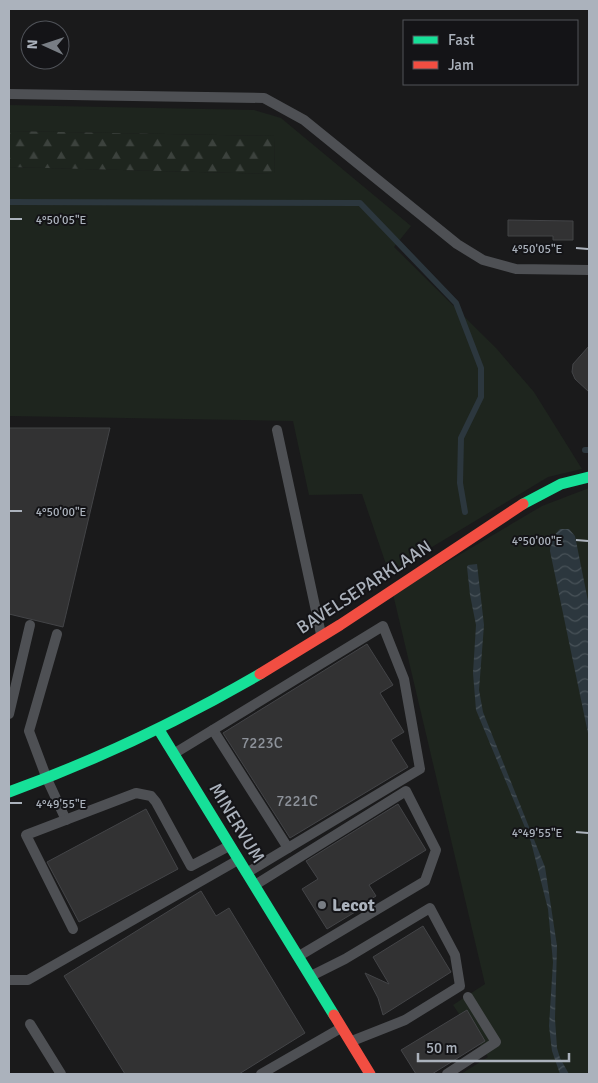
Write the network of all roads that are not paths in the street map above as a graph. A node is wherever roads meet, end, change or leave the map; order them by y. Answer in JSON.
{"nodes":[{"id":1,"x":9,"y":94,"type":"edge"},
{"id":2,"x":589,"y":270,"type":"edge"},
{"id":3,"x":277,"y":430,"type":"dead end"},
{"id":4,"x":589,"y":477,"type":"edge"},
{"id":5,"x":30,"y":625,"type":"dead end"},
{"id":6,"x":57,"y":634,"type":"dead end"},
{"id":7,"x":321,"y":635,"type":"junction"},
{"id":8,"x":9,"y":714,"type":"edge"},
{"id":9,"x":159,"y":730,"type":"junction"},
{"id":10,"x":213,"y":730,"type":"junction"},
{"id":11,"x":174,"y":754,"type":"junction"},
{"id":12,"x":47,"y":779,"type":"junction"},
{"id":13,"x":9,"y":792,"type":"edge"},
{"id":14,"x":66,"y":820,"type":"junction"},
{"id":15,"x":230,"y":845,"type":"junction"},
{"id":16,"x":288,"y":848,"type":"junction"},
{"id":17,"x":239,"y":860,"type":"junction"},
{"id":18,"x":247,"y":873,"type":"junction"},
{"id":19,"x":255,"y":886,"type":"junction"},
{"id":20,"x":73,"y":929,"type":"dead end"},
{"id":21,"x":298,"y":957,"type":"junction"},
{"id":22,"x":310,"y":976,"type":"junction"},
{"id":23,"x":9,"y":980,"type":"edge"},
{"id":24,"x":468,"y":997,"type":"dead end"},
{"id":25,"x":30,"y":1024,"type":"dead end"},
{"id":26,"x":342,"y":1027,"type":"junction"},
{"id":27,"x":350,"y":1042,"type":"junction"},
{"id":28,"x":61,"y":1074,"type":"edge"},
{"id":29,"x":260,"y":1074,"type":"edge"},
{"id":30,"x":370,"y":1074,"type":"edge"},
{"id":31,"x":446,"y":1074,"type":"edge"}],
"edges":[{"from":1,"to":2,"type":"lane"},
{"from":3,"to":7,"type":"lane"},
{"from":4,"to":7,"type":"street","name":"BAVELSEPARKLAAN"},
{"from":5,"to":8,"type":"lane"},
{"from":6,"to":12,"type":"lane"},
{"from":7,"to":9,"type":"street","name":"BAVELSEPARKLAAN"},
{"from":9,"to":11,"type":"street","name":"MINERVUM"},
{"from":9,"to":12,"type":"street"},
{"from":10,"to":11,"type":"lane"},
{"from":10,"to":16,"type":"lane"},
{"from":10,"to":16,"type":"lane"},
{"from":11,"to":15,"type":"street","name":"MINERVUM"},
{"from":12,"to":13,"type":"street"},
{"from":12,"to":14,"type":"lane"},
{"from":14,"to":15,"type":"lane"},
{"from":14,"to":20,"type":"lane"},
{"from":15,"to":17,"type":"street","name":"MINERVUM"},
{"from":16,"to":18,"type":"lane"},
{"from":17,"to":18,"type":"street","name":"MINERVUM"},
{"from":17,"to":23,"type":"lane"},
{"from":18,"to":19,"type":"street","name":"MINERVUM"},
{"from":19,"to":21,"type":"street","name":"MINERVUM"},
{"from":19,"to":21,"type":"lane"},
{"from":21,"to":22,"type":"street","name":"MINERVUM"},
{"from":22,"to":26,"type":"street","name":"MINERVUM"},
{"from":22,"to":27,"type":"lane"},
{"from":24,"to":31,"type":"lane"},
{"from":25,"to":28,"type":"lane"},
{"from":26,"to":27,"type":"street","name":"MINERVUM"},
{"from":26,"to":29,"type":"lane"},
{"from":27,"to":30,"type":"street","name":"MINERVUM"}]}
